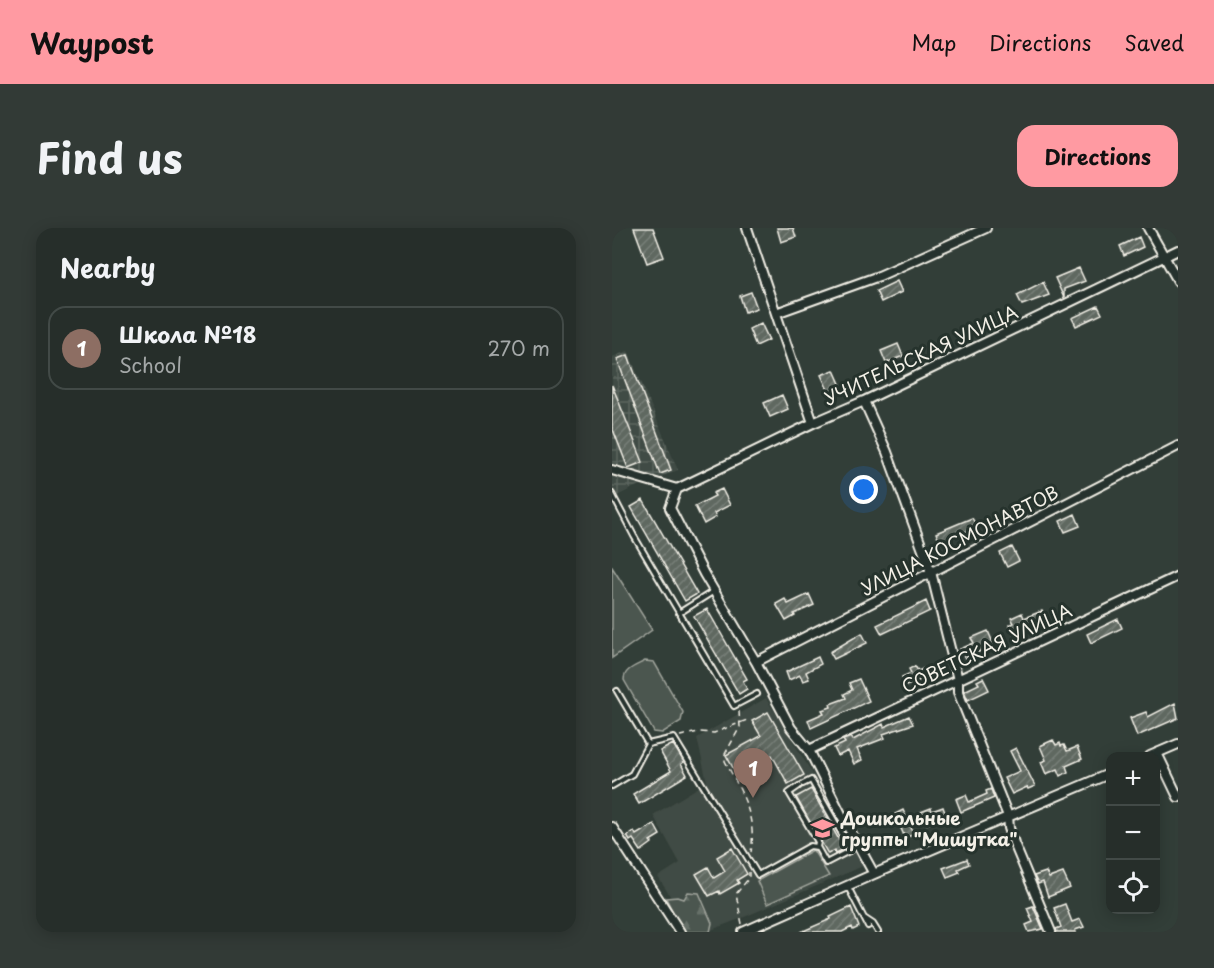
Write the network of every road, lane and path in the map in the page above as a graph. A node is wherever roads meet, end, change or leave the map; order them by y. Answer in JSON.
{"nodes":[{"id":1,"x":747,"y":228,"type":"edge"},
{"id":2,"x":986,"y":228,"type":"edge"},
{"id":3,"x":1148,"y":228,"type":"edge"},
{"id":4,"x":1178,"y":250,"type":"edge"},
{"id":5,"x":1163,"y":256,"type":"junction"},
{"id":6,"x":1178,"y":281,"type":"edge"},
{"id":7,"x":776,"y":313,"type":"junction"},
{"id":8,"x":864,"y":402,"type":"junction"},
{"id":9,"x":813,"y":423,"type":"junction"},
{"id":10,"x":1178,"y":446,"type":"edge"},
{"id":11,"x":612,"y":470,"type":"edge"},
{"id":12,"x":677,"y":489,"type":"junction"},
{"id":13,"x":612,"y":494,"type":"edge"},
{"id":14,"x":931,"y":572,"type":"junction"},
{"id":15,"x":1178,"y":576,"type":"edge"},
{"id":16,"x":714,"y":591,"type":"junction"},
{"id":17,"x":679,"y":613,"type":"junction"},
{"id":18,"x":756,"y":662,"type":"junction"},
{"id":19,"x":958,"y":680,"type":"junction"},
{"id":20,"x":617,"y":691,"type":"dead end"},
{"id":21,"x":757,"y":694,"type":"dead end"},
{"id":22,"x":736,"y":705,"type":"junction"},
{"id":23,"x":747,"y":720,"type":"dead end"},
{"id":24,"x":740,"y":723,"type":"junction"},
{"id":25,"x":674,"y":738,"type":"junction"},
{"id":26,"x":648,"y":744,"type":"junction"},
{"id":27,"x":1178,"y":744,"type":"edge"},
{"id":28,"x":809,"y":750,"type":"junction"},
{"id":29,"x":1160,"y":752,"type":"edge"},
{"id":30,"x":1160,"y":767,"type":"edge"},
{"id":31,"x":1106,"y":775,"type":"edge"},
{"id":32,"x":612,"y":786,"type":"edge"},
{"id":33,"x":1178,"y":797,"type":"edge"},
{"id":34,"x":1008,"y":816,"type":"junction"},
{"id":35,"x":612,"y":826,"type":"edge"},
{"id":36,"x":817,"y":847,"type":"junction"},
{"id":37,"x":750,"y":863,"type":"junction"},
{"id":38,"x":874,"y":874,"type":"junction"},
{"id":39,"x":847,"y":886,"type":"junction"},
{"id":40,"x":863,"y":917,"type":"junction"},
{"id":41,"x":868,"y":926,"type":"dead end"},
{"id":42,"x":743,"y":928,"type":"edge"},
{"id":43,"x":680,"y":932,"type":"edge"},
{"id":44,"x":878,"y":932,"type":"edge"},
{"id":45,"x":1050,"y":932,"type":"edge"}],
"edges":[{"from":1,"to":7,"type":"street"},
{"from":2,"to":7,"type":"street"},
{"from":3,"to":5,"type":"street"},
{"from":4,"to":5,"type":"street","name":"УЧИТЕЛЬСКАЯ УЛИЦА"},
{"from":5,"to":6,"type":"street"},
{"from":5,"to":8,"type":"street","name":"УЧИТЕЛЬСКАЯ УЛИЦА"},
{"from":7,"to":9,"type":"street"},
{"from":8,"to":9,"type":"street","name":"УЧИТЕЛЬСКАЯ УЛИЦА"},
{"from":8,"to":14,"type":"street"},
{"from":9,"to":12,"type":"street","name":"УЧИТЕЛЬСКАЯ УЛИЦА"},
{"from":10,"to":14,"type":"street","name":"УЛИЦА КОСМОНАВТОВ"},
{"from":11,"to":12,"type":"street"},
{"from":12,"to":16,"type":"street"},
{"from":13,"to":17,"type":"lane"},
{"from":14,"to":18,"type":"street","name":"УЛИЦА КОСМОНАВТОВ"},
{"from":14,"to":19,"type":"street"},
{"from":15,"to":19,"type":"street","name":"СОВЕТСКАЯ УЛИЦА"},
{"from":16,"to":17,"type":"lane"},
{"from":16,"to":18,"type":"street"},
{"from":17,"to":22,"type":"lane"},
{"from":18,"to":28,"type":"street"},
{"from":19,"to":28,"type":"street","name":"СОВЕТСКАЯ УЛИЦА"},
{"from":19,"to":34,"type":"street"},
{"from":20,"to":26,"type":"lane"},
{"from":21,"to":22,"type":"lane"},
{"from":22,"to":24,"type":"path"},
{"from":23,"to":24,"type":"path"},
{"from":24,"to":25,"type":"path"},
{"from":24,"to":37,"type":"path"},
{"from":25,"to":26,"type":"lane"},
{"from":25,"to":37,"type":"lane"},
{"from":26,"to":32,"type":"lane"},
{"from":27,"to":29,"type":"street"},
{"from":28,"to":38,"type":"street"},
{"from":30,"to":33,"type":"street"},
{"from":31,"to":34,"type":"street"},
{"from":34,"to":38,"type":"street"},
{"from":34,"to":45,"type":"street"},
{"from":35,"to":43,"type":"street"},
{"from":36,"to":36,"type":"lane"},
{"from":36,"to":37,"type":"lane"},
{"from":37,"to":42,"type":"path"},
{"from":38,"to":39,"type":"street"},
{"from":39,"to":40,"type":"lane"},
{"from":39,"to":42,"type":"street"},
{"from":40,"to":41,"type":"lane"},
{"from":40,"to":44,"type":"lane"}]}
